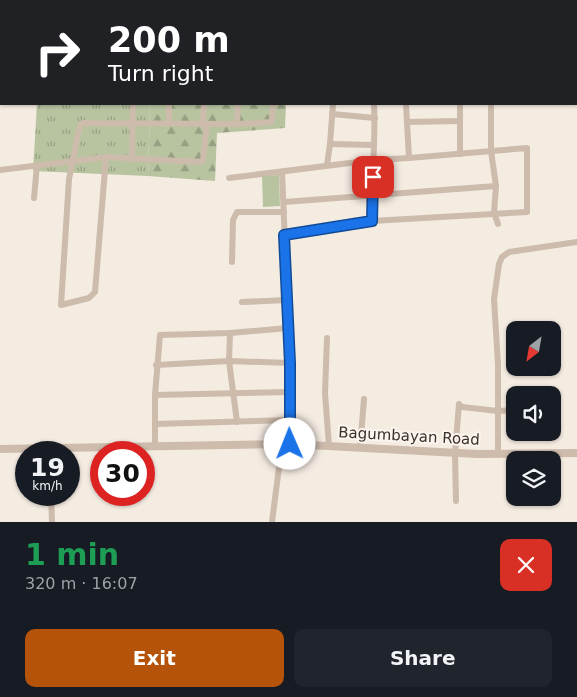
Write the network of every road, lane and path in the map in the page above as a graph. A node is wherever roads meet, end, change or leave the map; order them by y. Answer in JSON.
{"nodes":[{"id":1,"x":133,"y":105,"type":"edge"},
{"id":2,"x":170,"y":105,"type":"edge"},
{"id":3,"x":204,"y":105,"type":"edge"},
{"id":4,"x":238,"y":105,"type":"edge"},
{"id":5,"x":273,"y":105,"type":"edge"},
{"id":6,"x":333,"y":105,"type":"edge"},
{"id":7,"x":374,"y":105,"type":"edge"},
{"id":8,"x":406,"y":105,"type":"edge"},
{"id":9,"x":460,"y":105,"type":"edge"},
{"id":10,"x":491,"y":105,"type":"edge"},
{"id":11,"x":332,"y":114,"type":"junction"},
{"id":12,"x":374,"y":118,"type":"junction"},
{"id":13,"x":460,"y":121,"type":"junction"},
{"id":14,"x":407,"y":122,"type":"junction"},
{"id":15,"x":133,"y":123,"type":"junction"},
{"id":16,"x":169,"y":124,"type":"junction"},
{"id":17,"x":205,"y":124,"type":"junction"},
{"id":18,"x":237,"y":124,"type":"junction"},
{"id":19,"x":330,"y":144,"type":"junction"},
{"id":20,"x":373,"y":145,"type":"junction"},
{"id":21,"x":491,"y":151,"type":"junction"},
{"id":22,"x":460,"y":154,"type":"junction"},
{"id":23,"x":106,"y":157,"type":"junction"},
{"id":24,"x":409,"y":158,"type":"junction"},
{"id":25,"x":132,"y":159,"type":"junction"},
{"id":26,"x":72,"y":160,"type":"junction"},
{"id":27,"x":374,"y":160,"type":"junction"},
{"id":28,"x":327,"y":164,"type":"junction"},
{"id":29,"x":38,"y":165,"type":"junction"},
{"id":30,"x":0,"y":170,"type":"edge"},
{"id":31,"x":282,"y":172,"type":"junction"},
{"id":32,"x":0,"y":174,"type":"edge"},
{"id":33,"x":229,"y":178,"type":"dead end"},
{"id":34,"x":496,"y":186,"type":"junction"},
{"id":35,"x":371,"y":195,"type":"junction"},
{"id":36,"x":34,"y":198,"type":"dead end"},
{"id":37,"x":284,"y":202,"type":"junction"},
{"id":38,"x":284,"y":212,"type":"junction"},
{"id":39,"x":494,"y":213,"type":"junction"},
{"id":40,"x":372,"y":221,"type":"junction"},
{"id":41,"x":498,"y":224,"type":"dead end"},
{"id":42,"x":284,"y":235,"type":"junction"},
{"id":43,"x":577,"y":242,"type":"edge"},
{"id":44,"x":232,"y":262,"type":"dead end"},
{"id":45,"x":287,"y":300,"type":"junction"},
{"id":46,"x":242,"y":302,"type":"dead end"},
{"id":47,"x":288,"y":328,"type":"junction"},
{"id":48,"x":230,"y":334,"type":"junction"},
{"id":49,"x":327,"y":338,"type":"dead end"},
{"id":50,"x":229,"y":361,"type":"junction"},
{"id":51,"x":290,"y":363,"type":"junction"},
{"id":52,"x":156,"y":365,"type":"junction"},
{"id":53,"x":290,"y":392,"type":"junction"},
{"id":54,"x":234,"y":393,"type":"junction"},
{"id":55,"x":155,"y":395,"type":"junction"},
{"id":56,"x":364,"y":398,"type":"dead end"},
{"id":57,"x":498,"y":411,"type":"junction"},
{"id":58,"x":506,"y":411,"type":"edge"},
{"id":59,"x":289,"y":420,"type":"junction"},
{"id":60,"x":237,"y":422,"type":"junction"},
{"id":61,"x":156,"y":424,"type":"junction"},
{"id":62,"x":286,"y":444,"type":"junction"},
{"id":63,"x":155,"y":446,"type":"joint"},
{"id":64,"x":329,"y":446,"type":"junction"},
{"id":65,"x":360,"y":448,"type":"junction"},
{"id":66,"x":0,"y":449,"type":"edge"},
{"id":67,"x":15,"y":449,"type":"edge"},
{"id":68,"x":455,"y":453,"type":"junction"},
{"id":69,"x":577,"y":453,"type":"edge"},
{"id":70,"x":498,"y":454,"type":"junction"},
{"id":71,"x":456,"y":501,"type":"dead end"},
{"id":72,"x":51,"y":506,"type":"edge"},
{"id":73,"x":52,"y":522,"type":"edge"},
{"id":74,"x":272,"y":522,"type":"edge"}],
"edges":[{"from":1,"to":15,"type":"street"},
{"from":2,"to":16,"type":"street"},
{"from":3,"to":17,"type":"street"},
{"from":4,"to":18,"type":"street"},
{"from":5,"to":18,"type":"street"},
{"from":6,"to":11,"type":"street"},
{"from":7,"to":12,"type":"street"},
{"from":8,"to":14,"type":"street"},
{"from":9,"to":13,"type":"street"},
{"from":10,"to":21,"type":"street"},
{"from":11,"to":12,"type":"street"},
{"from":11,"to":19,"type":"street"},
{"from":12,"to":20,"type":"street"},
{"from":13,"to":14,"type":"street"},
{"from":13,"to":22,"type":"street"},
{"from":14,"to":24,"type":"street"},
{"from":15,"to":16,"type":"street"},
{"from":15,"to":25,"type":"street"},
{"from":15,"to":26,"type":"street"},
{"from":16,"to":17,"type":"street"},
{"from":17,"to":18,"type":"street"},
{"from":17,"to":25,"type":"street"},
{"from":19,"to":20,"type":"street"},
{"from":19,"to":28,"type":"street"},
{"from":20,"to":27,"type":"street"},
{"from":21,"to":22,"type":"street"},
{"from":21,"to":34,"type":"street"},
{"from":21,"to":39,"type":"street"},
{"from":22,"to":24,"type":"street"},
{"from":23,"to":25,"type":"street"},
{"from":23,"to":26,"type":"street"},
{"from":23,"to":26,"type":"street"},
{"from":24,"to":27,"type":"street"},
{"from":26,"to":29,"type":"street"},
{"from":27,"to":28,"type":"street"},
{"from":27,"to":35,"type":"street"},
{"from":28,"to":31,"type":"street"},
{"from":29,"to":30,"type":"street"},
{"from":29,"to":36,"type":"street"},
{"from":30,"to":32,"type":"street"},
{"from":31,"to":33,"type":"street"},
{"from":31,"to":37,"type":"street"},
{"from":34,"to":35,"type":"street"},
{"from":34,"to":39,"type":"street"},
{"from":35,"to":37,"type":"street"},
{"from":35,"to":40,"type":"street"},
{"from":37,"to":38,"type":"street"},
{"from":38,"to":42,"type":"street"},
{"from":38,"to":44,"type":"street"},
{"from":39,"to":40,"type":"street"},
{"from":39,"to":41,"type":"street"},
{"from":40,"to":42,"type":"street"},
{"from":42,"to":45,"type":"street"},
{"from":43,"to":57,"type":"street"},
{"from":45,"to":46,"type":"street"},
{"from":45,"to":47,"type":"street"},
{"from":47,"to":48,"type":"street"},
{"from":47,"to":51,"type":"street"},
{"from":48,"to":50,"type":"street"},
{"from":48,"to":52,"type":"street"},
{"from":49,"to":64,"type":"street"},
{"from":50,"to":51,"type":"street"},
{"from":50,"to":52,"type":"street"},
{"from":50,"to":54,"type":"street"},
{"from":51,"to":53,"type":"street"},
{"from":52,"to":55,"type":"street"},
{"from":53,"to":54,"type":"street"},
{"from":53,"to":59,"type":"street"},
{"from":54,"to":55,"type":"street"},
{"from":54,"to":60,"type":"street"},
{"from":55,"to":61,"type":"street"},
{"from":56,"to":65,"type":"street"},
{"from":57,"to":58,"type":"street"},
{"from":57,"to":68,"type":"street"},
{"from":57,"to":70,"type":"street"},
{"from":59,"to":60,"type":"street"},
{"from":59,"to":62,"type":"street"},
{"from":60,"to":61,"type":"street"},
{"from":61,"to":63,"type":"street"},
{"from":62,"to":63,"type":"street","name":"Bagumbayan Road"},
{"from":62,"to":64,"type":"street","name":"Bagumbayan Road"},
{"from":62,"to":74,"type":"street"},
{"from":64,"to":65,"type":"street","name":"Bagumbayan Road"},
{"from":65,"to":68,"type":"street","name":"Bagumbayan Road"},
{"from":66,"to":67,"type":"street","name":"Bagumbayan Road"},
{"from":68,"to":70,"type":"street","name":"Bagumbayan Road"},
{"from":68,"to":71,"type":"street"},
{"from":69,"to":70,"type":"street","name":"Bagumbayan Road"},
{"from":72,"to":73,"type":"street"}]}
